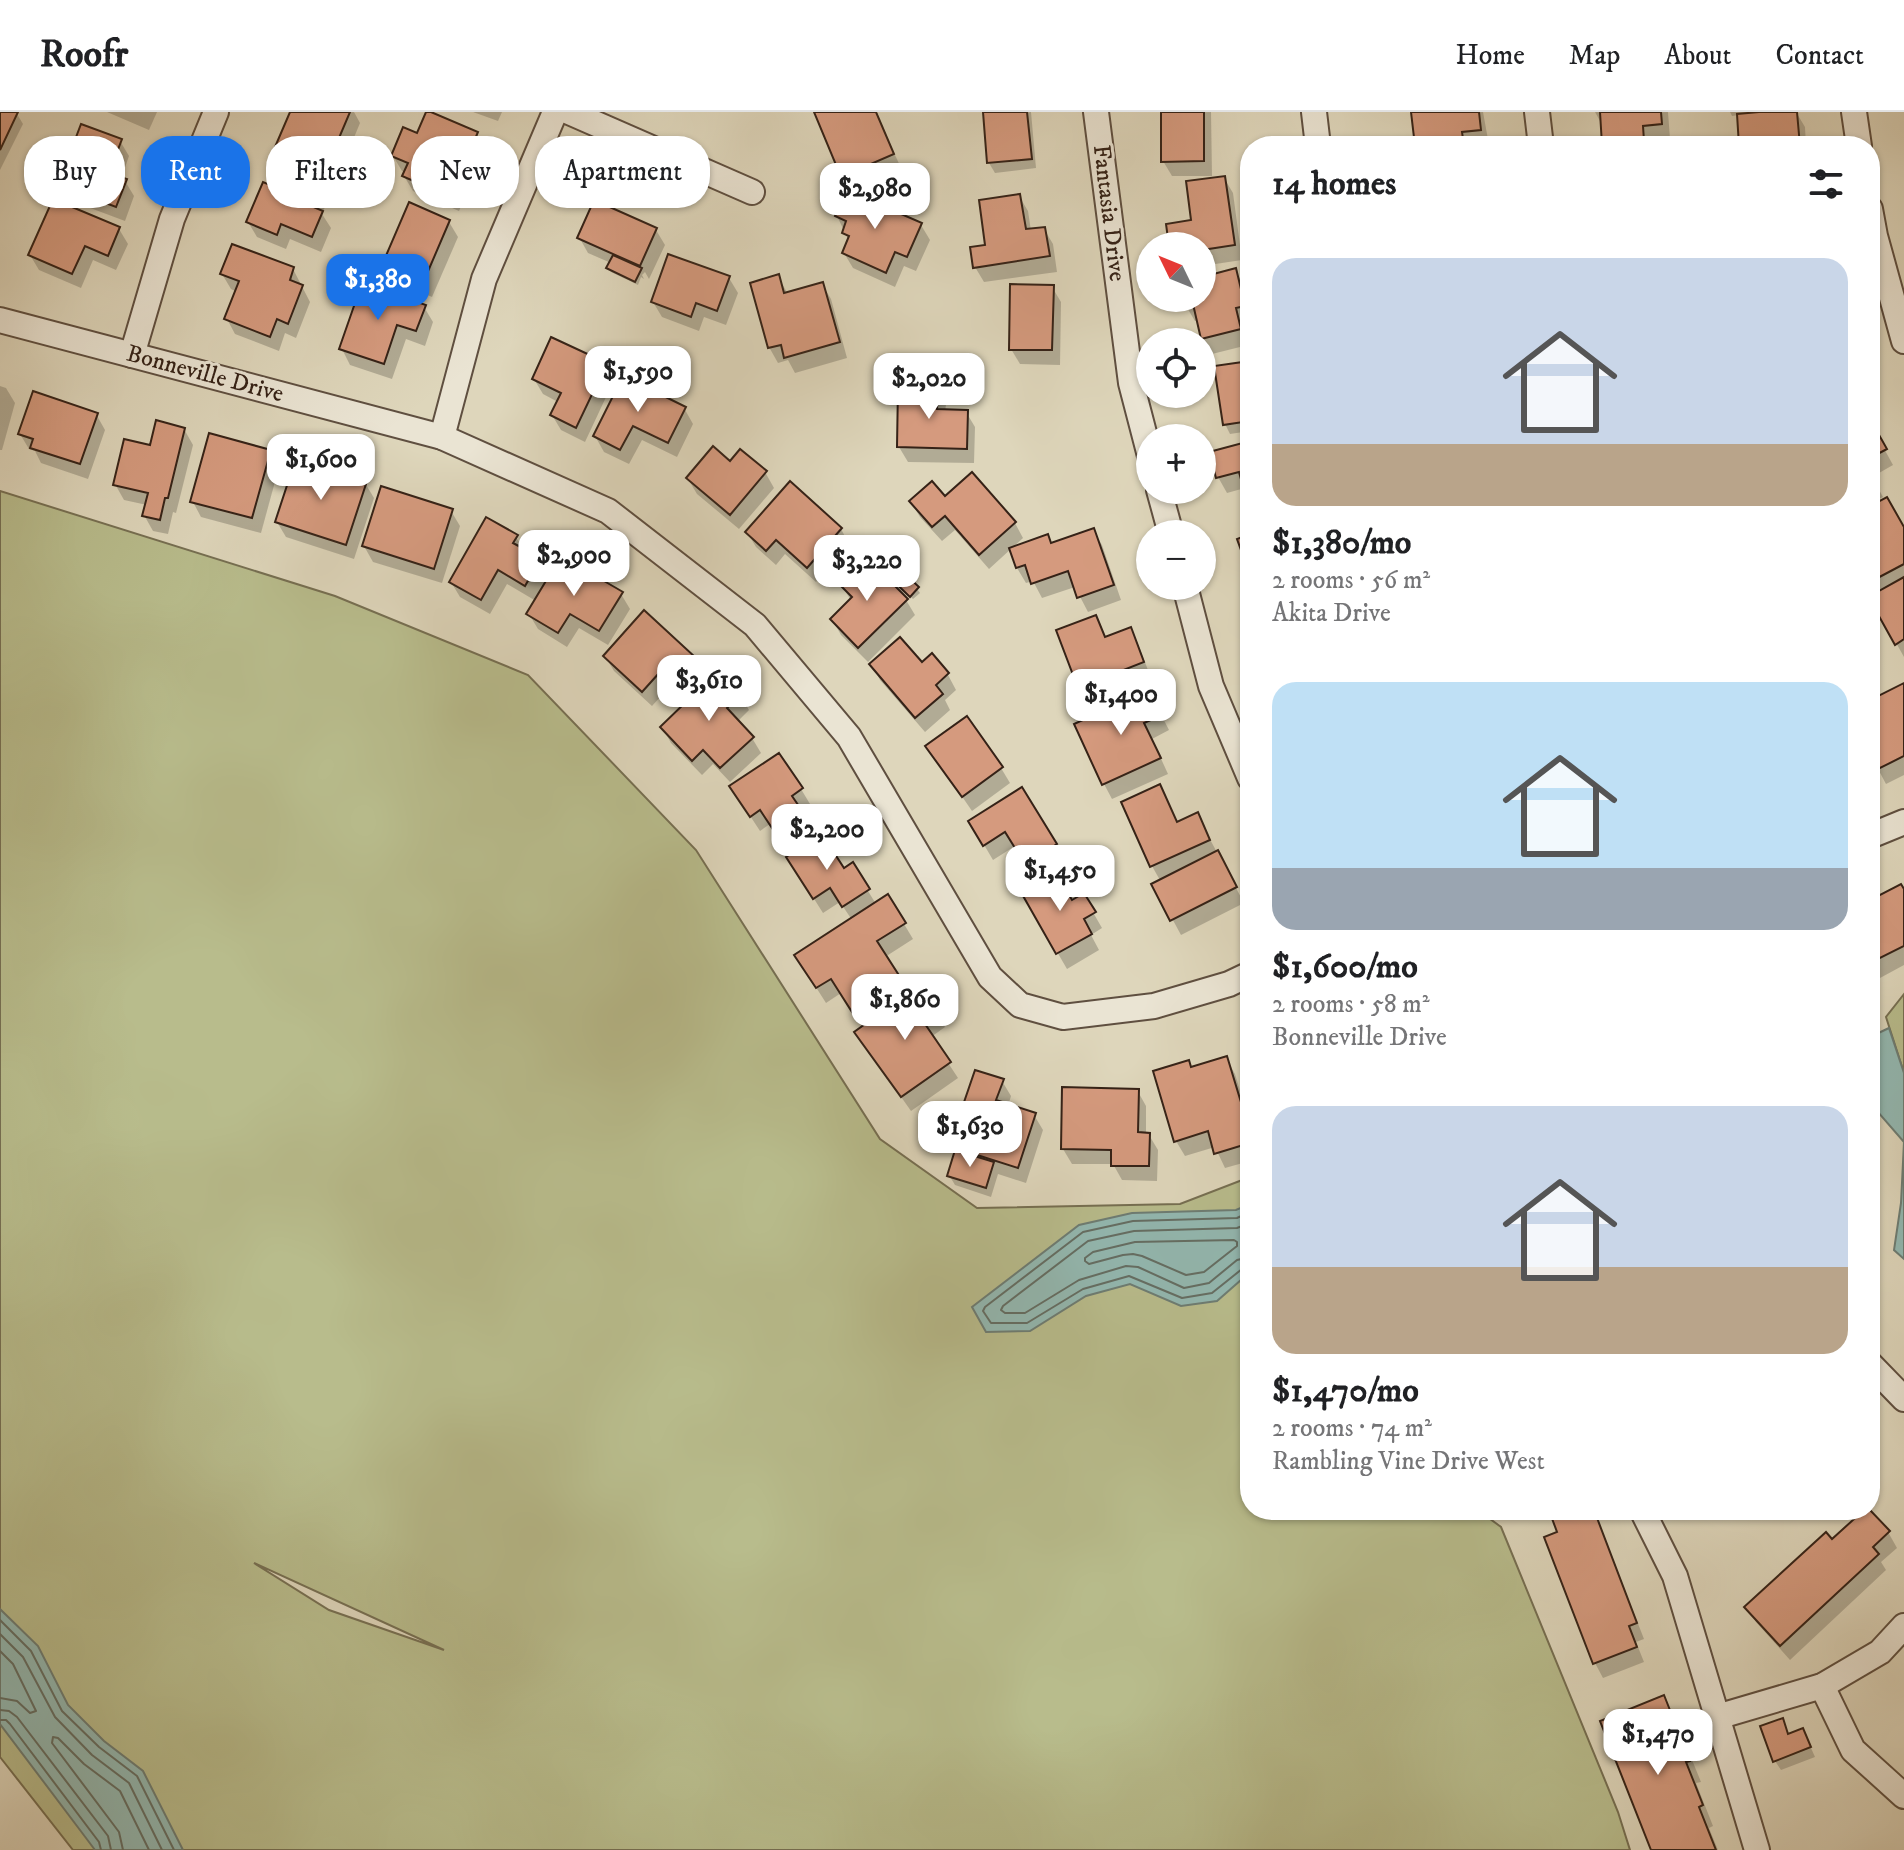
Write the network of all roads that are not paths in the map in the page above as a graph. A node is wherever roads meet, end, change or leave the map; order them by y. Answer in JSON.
{"nodes":[{"id":1,"x":216,"y":112,"type":"edge"},
{"id":2,"x":555,"y":112,"type":"edge"},
{"id":3,"x":569,"y":112,"type":"edge"},
{"id":4,"x":1096,"y":112,"type":"edge"},
{"id":5,"x":1314,"y":112,"type":"edge"},
{"id":6,"x":1537,"y":112,"type":"edge"},
{"id":7,"x":1854,"y":112,"type":"edge"},
{"id":8,"x":1317,"y":136,"type":"edge"},
{"id":9,"x":1540,"y":136,"type":"edge"},
{"id":10,"x":1858,"y":136,"type":"edge"},
{"id":11,"x":752,"y":192,"type":"dead end"},
{"id":12,"x":1880,"y":254,"type":"edge"},
{"id":13,"x":0,"y":320,"type":"edge"},
{"id":14,"x":1904,"y":341,"type":"edge"},
{"id":15,"x":132,"y":355,"type":"junction"},
{"id":16,"x":1142,"y":424,"type":"edge"},
{"id":17,"x":442,"y":437,"type":"junction"},
{"id":18,"x":1189,"y":600,"type":"edge"},
{"id":19,"x":1240,"y":754,"type":"edge"},
{"id":20,"x":1904,"y":822,"type":"edge"},
{"id":21,"x":1880,"y":832,"type":"edge"},
{"id":22,"x":1240,"y":979,"type":"edge"},
{"id":23,"x":1880,"y":1374,"type":"edge"},
{"id":24,"x":1904,"y":1399,"type":"edge"},
{"id":25,"x":1647,"y":1520,"type":"edge"},
{"id":26,"x":1904,"y":1626,"type":"edge"},
{"id":27,"x":1822,"y":1686,"type":"junction"},
{"id":28,"x":1717,"y":1717,"type":"junction"},
{"id":29,"x":1904,"y":1796,"type":"edge"},
{"id":30,"x":1757,"y":1850,"type":"edge"}],
"edges":[{"from":1,"to":15,"type":"street"},
{"from":2,"to":17,"type":"street"},
{"from":3,"to":11,"type":"street"},
{"from":4,"to":16,"type":"street","name":"Fantasia Drive"},
{"from":5,"to":8,"type":"street"},
{"from":6,"to":9,"type":"street"},
{"from":7,"to":10,"type":"street"},
{"from":12,"to":14,"type":"street"},
{"from":13,"to":15,"type":"street","name":"Bonneville Drive"},
{"from":15,"to":17,"type":"street","name":"Bonneville Drive"},
{"from":17,"to":22,"type":"street","name":"Bonneville Drive"},
{"from":18,"to":19,"type":"street"},
{"from":20,"to":21,"type":"street"},
{"from":23,"to":24,"type":"street"},
{"from":25,"to":28,"type":"street"},
{"from":26,"to":27,"type":"street"},
{"from":27,"to":28,"type":"street"},
{"from":27,"to":29,"type":"street"},
{"from":28,"to":30,"type":"street"}]}
